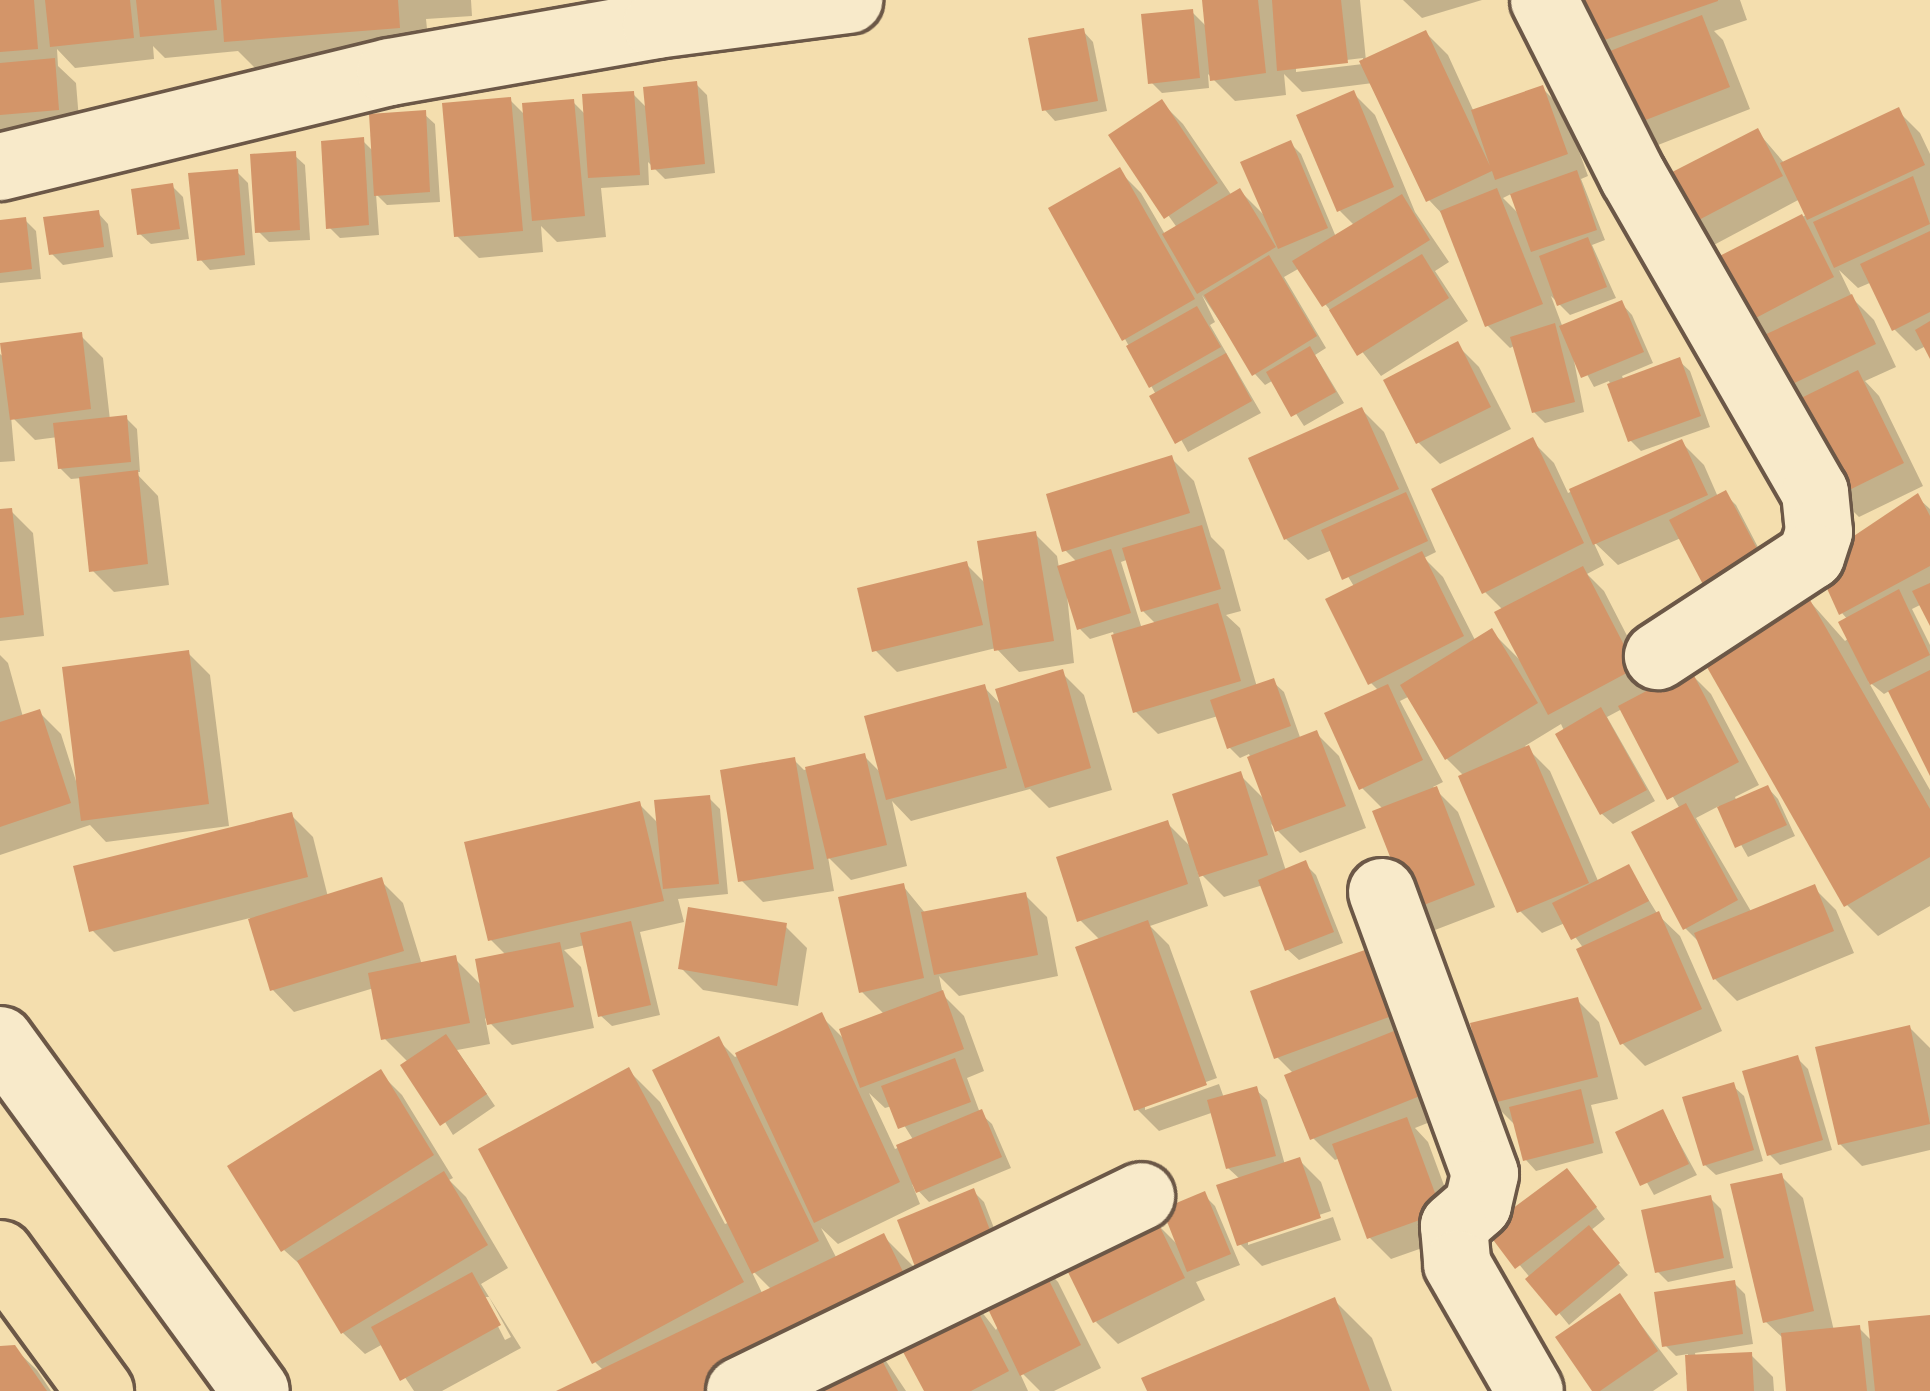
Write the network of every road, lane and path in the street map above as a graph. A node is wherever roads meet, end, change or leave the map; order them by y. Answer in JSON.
{"nodes":[{"id":1,"x":849,"y":0,"type":"edge"},
{"id":2,"x":1544,"y":0,"type":"edge"},
{"id":3,"x":0,"y":167,"type":"edge"},
{"id":4,"x":1658,"y":656,"type":"dead end"},
{"id":5,"x":1382,"y":892,"type":"dead end"},
{"id":6,"x":0,"y":1040,"type":"edge"},
{"id":7,"x":1142,"y":1196,"type":"dead end"},
{"id":8,"x":0,"y":1254,"type":"edge"},
{"id":9,"x":100,"y":1391,"type":"edge"},
{"id":10,"x":256,"y":1391,"type":"edge"},
{"id":11,"x":740,"y":1391,"type":"edge"},
{"id":12,"x":1530,"y":1391,"type":"edge"}],
"edges":[{"from":1,"to":3,"type":"street"},
{"from":2,"to":4,"type":"street"},
{"from":5,"to":12,"type":"street"},
{"from":6,"to":10,"type":"street"},
{"from":7,"to":11,"type":"street"},
{"from":8,"to":9,"type":"main road"}]}
